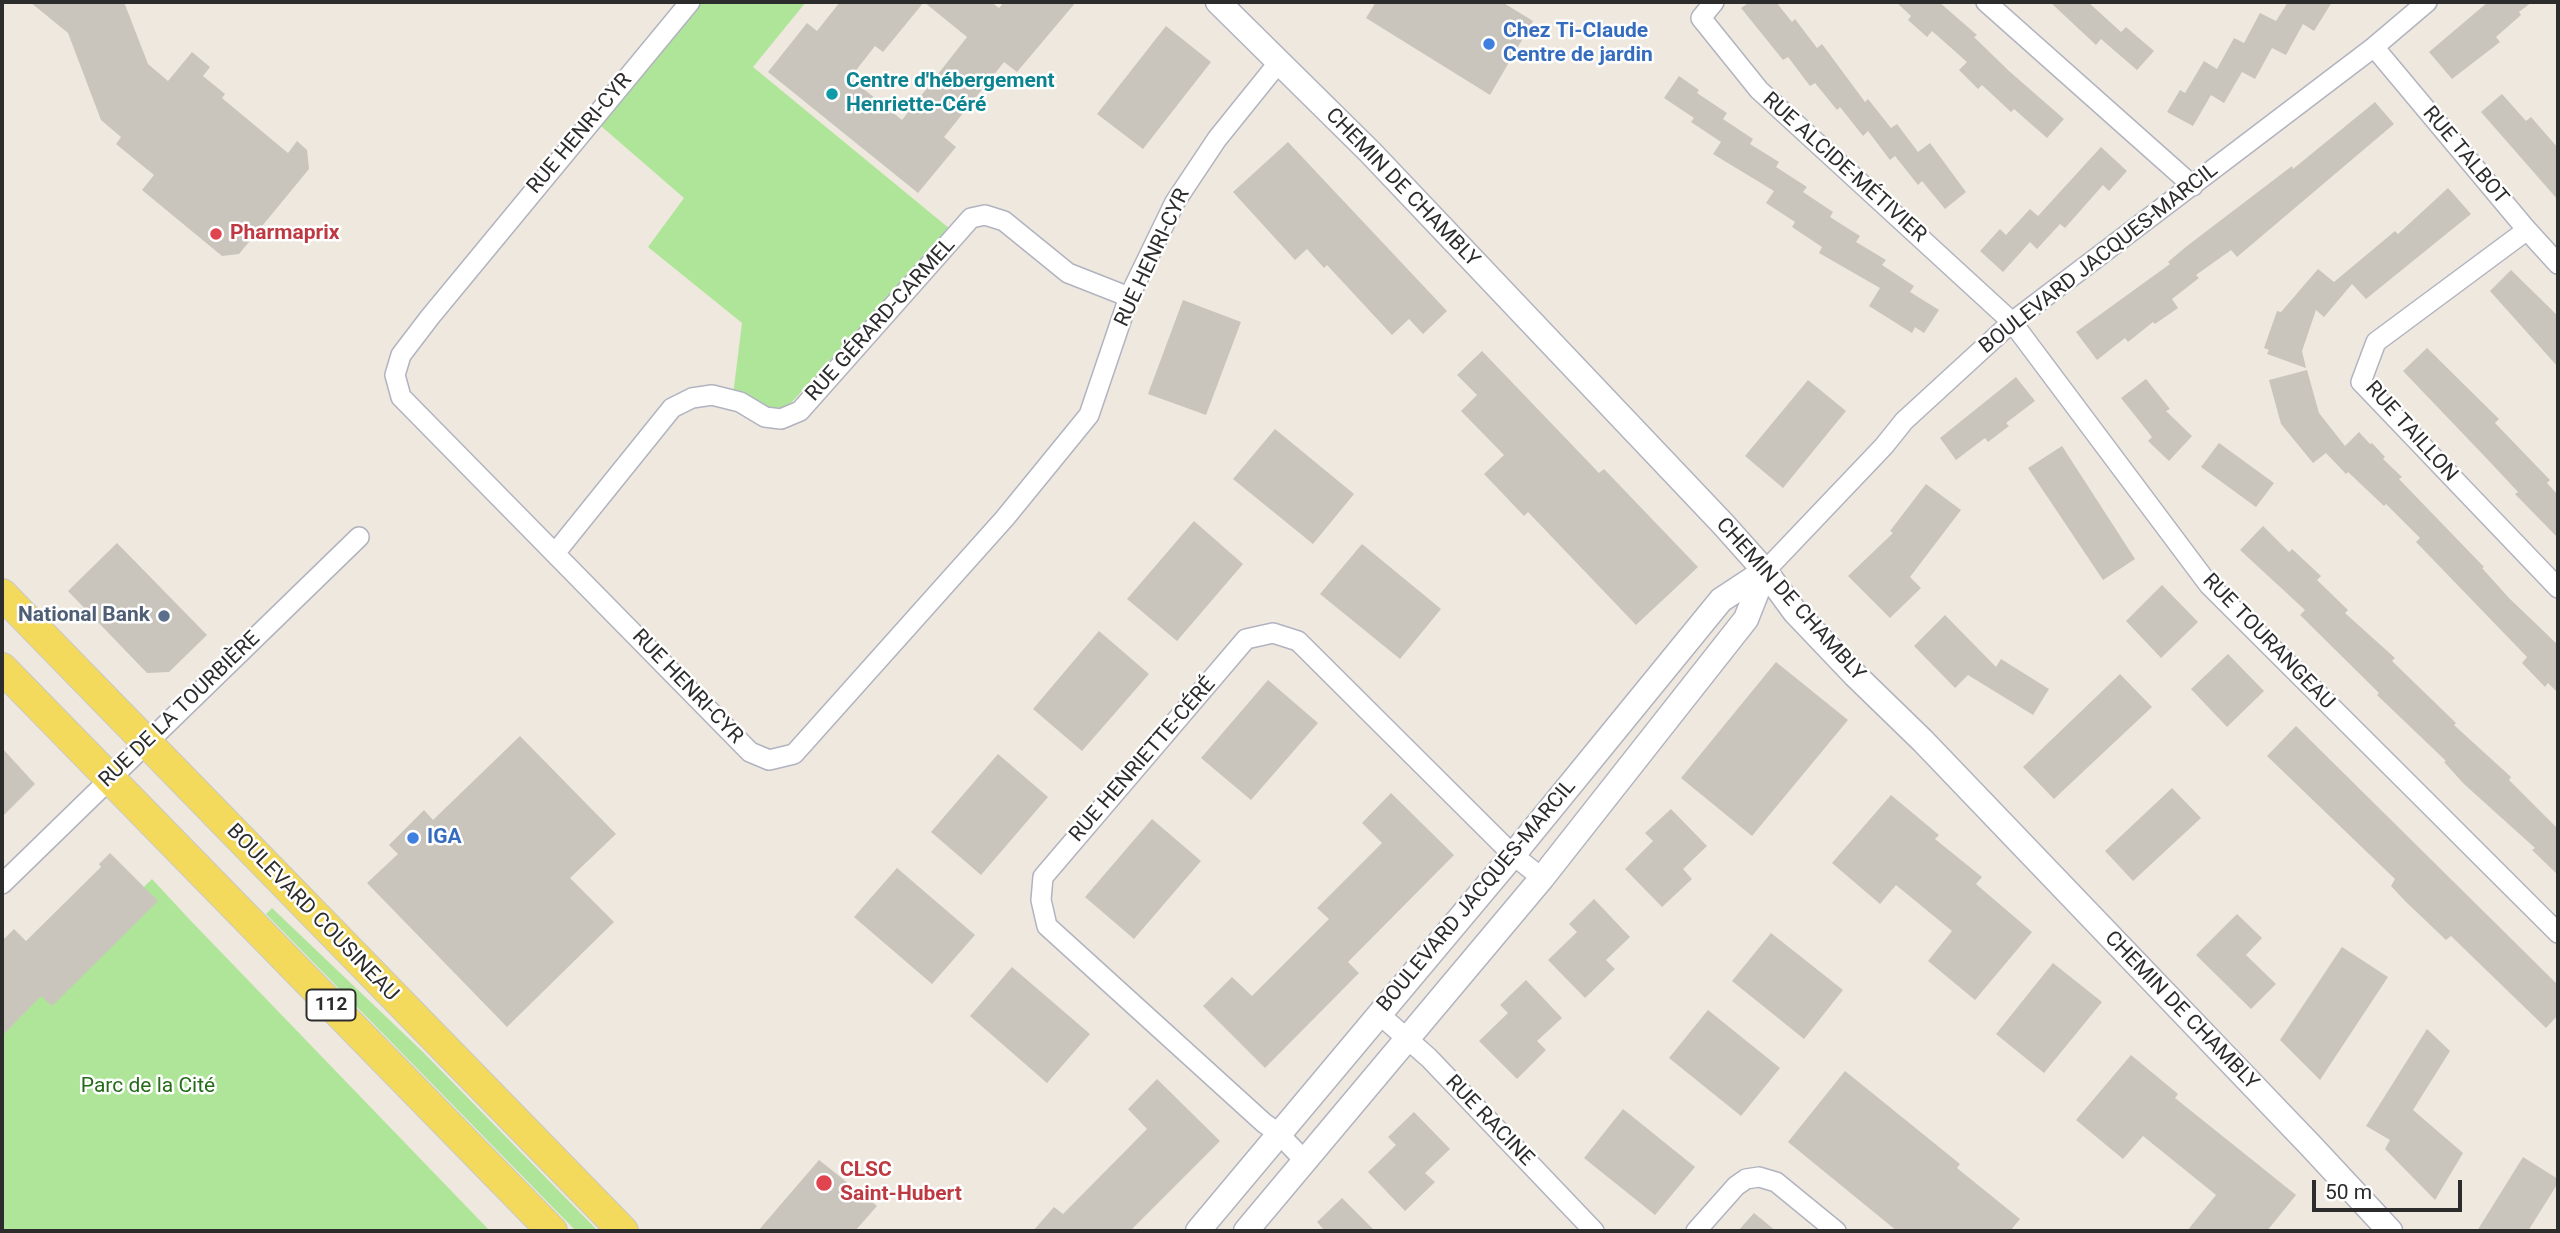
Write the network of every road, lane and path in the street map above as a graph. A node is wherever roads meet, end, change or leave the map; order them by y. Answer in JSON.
{"nodes":[{"id":1,"x":690,"y":2,"type":"edge"},
{"id":2,"x":1218,"y":2,"type":"edge"},
{"id":3,"x":1714,"y":2,"type":"edge"},
{"id":4,"x":1986,"y":2,"type":"edge"},
{"id":5,"x":2427,"y":2,"type":"edge"},
{"id":6,"x":2374,"y":47,"type":"junction"},
{"id":7,"x":1279,"y":62,"type":"junction"},
{"id":8,"x":2193,"y":186,"type":"junction"},
{"id":9,"x":2527,"y":230,"type":"junction"},
{"id":10,"x":2558,"y":264,"type":"edge"},
{"id":11,"x":1129,"y":297,"type":"junction"},
{"id":12,"x":2012,"y":322,"type":"junction"},
{"id":13,"x":359,"y":537,"type":"dead end"},
{"id":14,"x":556,"y":552,"type":"junction"},
{"id":15,"x":1765,"y":571,"type":"junction"},
{"id":16,"x":2558,"y":588,"type":"edge"},
{"id":17,"x":2,"y":594,"type":"edge"},
{"id":18,"x":2,"y":668,"type":"edge"},
{"id":19,"x":146,"y":743,"type":"junction"},
{"id":20,"x":110,"y":778,"type":"junction"},
{"id":21,"x":1513,"y":855,"type":"junction"},
{"id":22,"x":1542,"y":878,"type":"junction"},
{"id":23,"x":2,"y":884,"type":"edge"},
{"id":24,"x":2558,"y":933,"type":"edge"},
{"id":25,"x":1380,"y":1014,"type":"junction"},
{"id":26,"x":1407,"y":1038,"type":"junction"},
{"id":27,"x":1278,"y":1133,"type":"junction"},
{"id":28,"x":1305,"y":1161,"type":"junction"},
{"id":29,"x":552,"y":1231,"type":"edge"},
{"id":30,"x":623,"y":1231,"type":"edge"},
{"id":31,"x":1198,"y":1231,"type":"edge"},
{"id":32,"x":1246,"y":1231,"type":"edge"},
{"id":33,"x":1594,"y":1231,"type":"edge"},
{"id":34,"x":1696,"y":1231,"type":"edge"},
{"id":35,"x":1836,"y":1231,"type":"edge"},
{"id":36,"x":2390,"y":1231,"type":"edge"}],
"edges":[{"from":1,"to":14,"type":"street","name":"RUE HENRI-CYR"},
{"from":2,"to":7,"type":"street","name":"CHEMIN DE CHAMBLY"},
{"from":3,"to":12,"type":"street","name":"RUE ALCIDE-MÉTIVIER"},
{"from":4,"to":8,"type":"street"},
{"from":5,"to":6,"type":"street","name":"BOULEVARD JACQUES-MARCIL"},
{"from":6,"to":8,"type":"street","name":"BOULEVARD JACQUES-MARCIL"},
{"from":6,"to":9,"type":"street","name":"RUE TALBOT"},
{"from":7,"to":11,"type":"street","name":"RUE HENRI-CYR"},
{"from":7,"to":15,"type":"street","name":"CHEMIN DE CHAMBLY"},
{"from":8,"to":12,"type":"street","name":"BOULEVARD JACQUES-MARCIL"},
{"from":9,"to":10,"type":"street","name":"RUE TALBOT"},
{"from":9,"to":16,"type":"street","name":"RUE TAILLON"},
{"from":11,"to":14,"type":"street","name":"RUE GÉRARD-CARMEL"},
{"from":11,"to":14,"type":"street","name":"RUE HENRI-CYR"},
{"from":12,"to":15,"type":"street","name":"BOULEVARD JACQUES-MARCIL"},
{"from":12,"to":24,"type":"street","name":"RUE TOURANGEAU"},
{"from":13,"to":19,"type":"street","name":"RUE DE LA TOURBIÈRE"},
{"from":15,"to":21,"type":"street","name":"BOULEVARD JACQUES-MARCIL"},
{"from":15,"to":22,"type":"street","name":"BOULEVARD JACQUES-MARCIL"},
{"from":15,"to":36,"type":"street","name":"CHEMIN DE CHAMBLY"},
{"from":17,"to":19,"type":"main road","name":"BOULEVARD COUSINEAU","number":"112"},
{"from":18,"to":20,"type":"main road","number":"112"},
{"from":19,"to":20,"type":"street","name":"RUE DE LA TOURBIÈRE"},
{"from":19,"to":30,"type":"main road","name":"BOULEVARD COUSINEAU","number":"112"},
{"from":20,"to":23,"type":"street","name":"RUE DE LA TOURBIÈRE"},
{"from":20,"to":29,"type":"main road","number":"112"},
{"from":21,"to":22,"type":"street","name":"RUE HENRIETTE-CÉRÉ"},
{"from":21,"to":25,"type":"street","name":"BOULEVARD JACQUES-MARCIL"},
{"from":21,"to":27,"type":"street","name":"RUE HENRIETTE-CÉRÉ"},
{"from":22,"to":26,"type":"street","name":"BOULEVARD JACQUES-MARCIL"},
{"from":25,"to":26,"type":"street","name":"RUE RACINE"},
{"from":25,"to":27,"type":"street","name":"BOULEVARD JACQUES-MARCIL"},
{"from":26,"to":28,"type":"street","name":"BOULEVARD JACQUES-MARCIL"},
{"from":26,"to":33,"type":"street","name":"RUE RACINE"},
{"from":27,"to":28,"type":"street","name":"RUE HENRIETTE-CÉRÉ"},
{"from":27,"to":31,"type":"street","name":"BOULEVARD JACQUES-MARCIL"},
{"from":28,"to":32,"type":"street","name":"BOULEVARD JACQUES-MARCIL"},
{"from":34,"to":35,"type":"street"}]}
